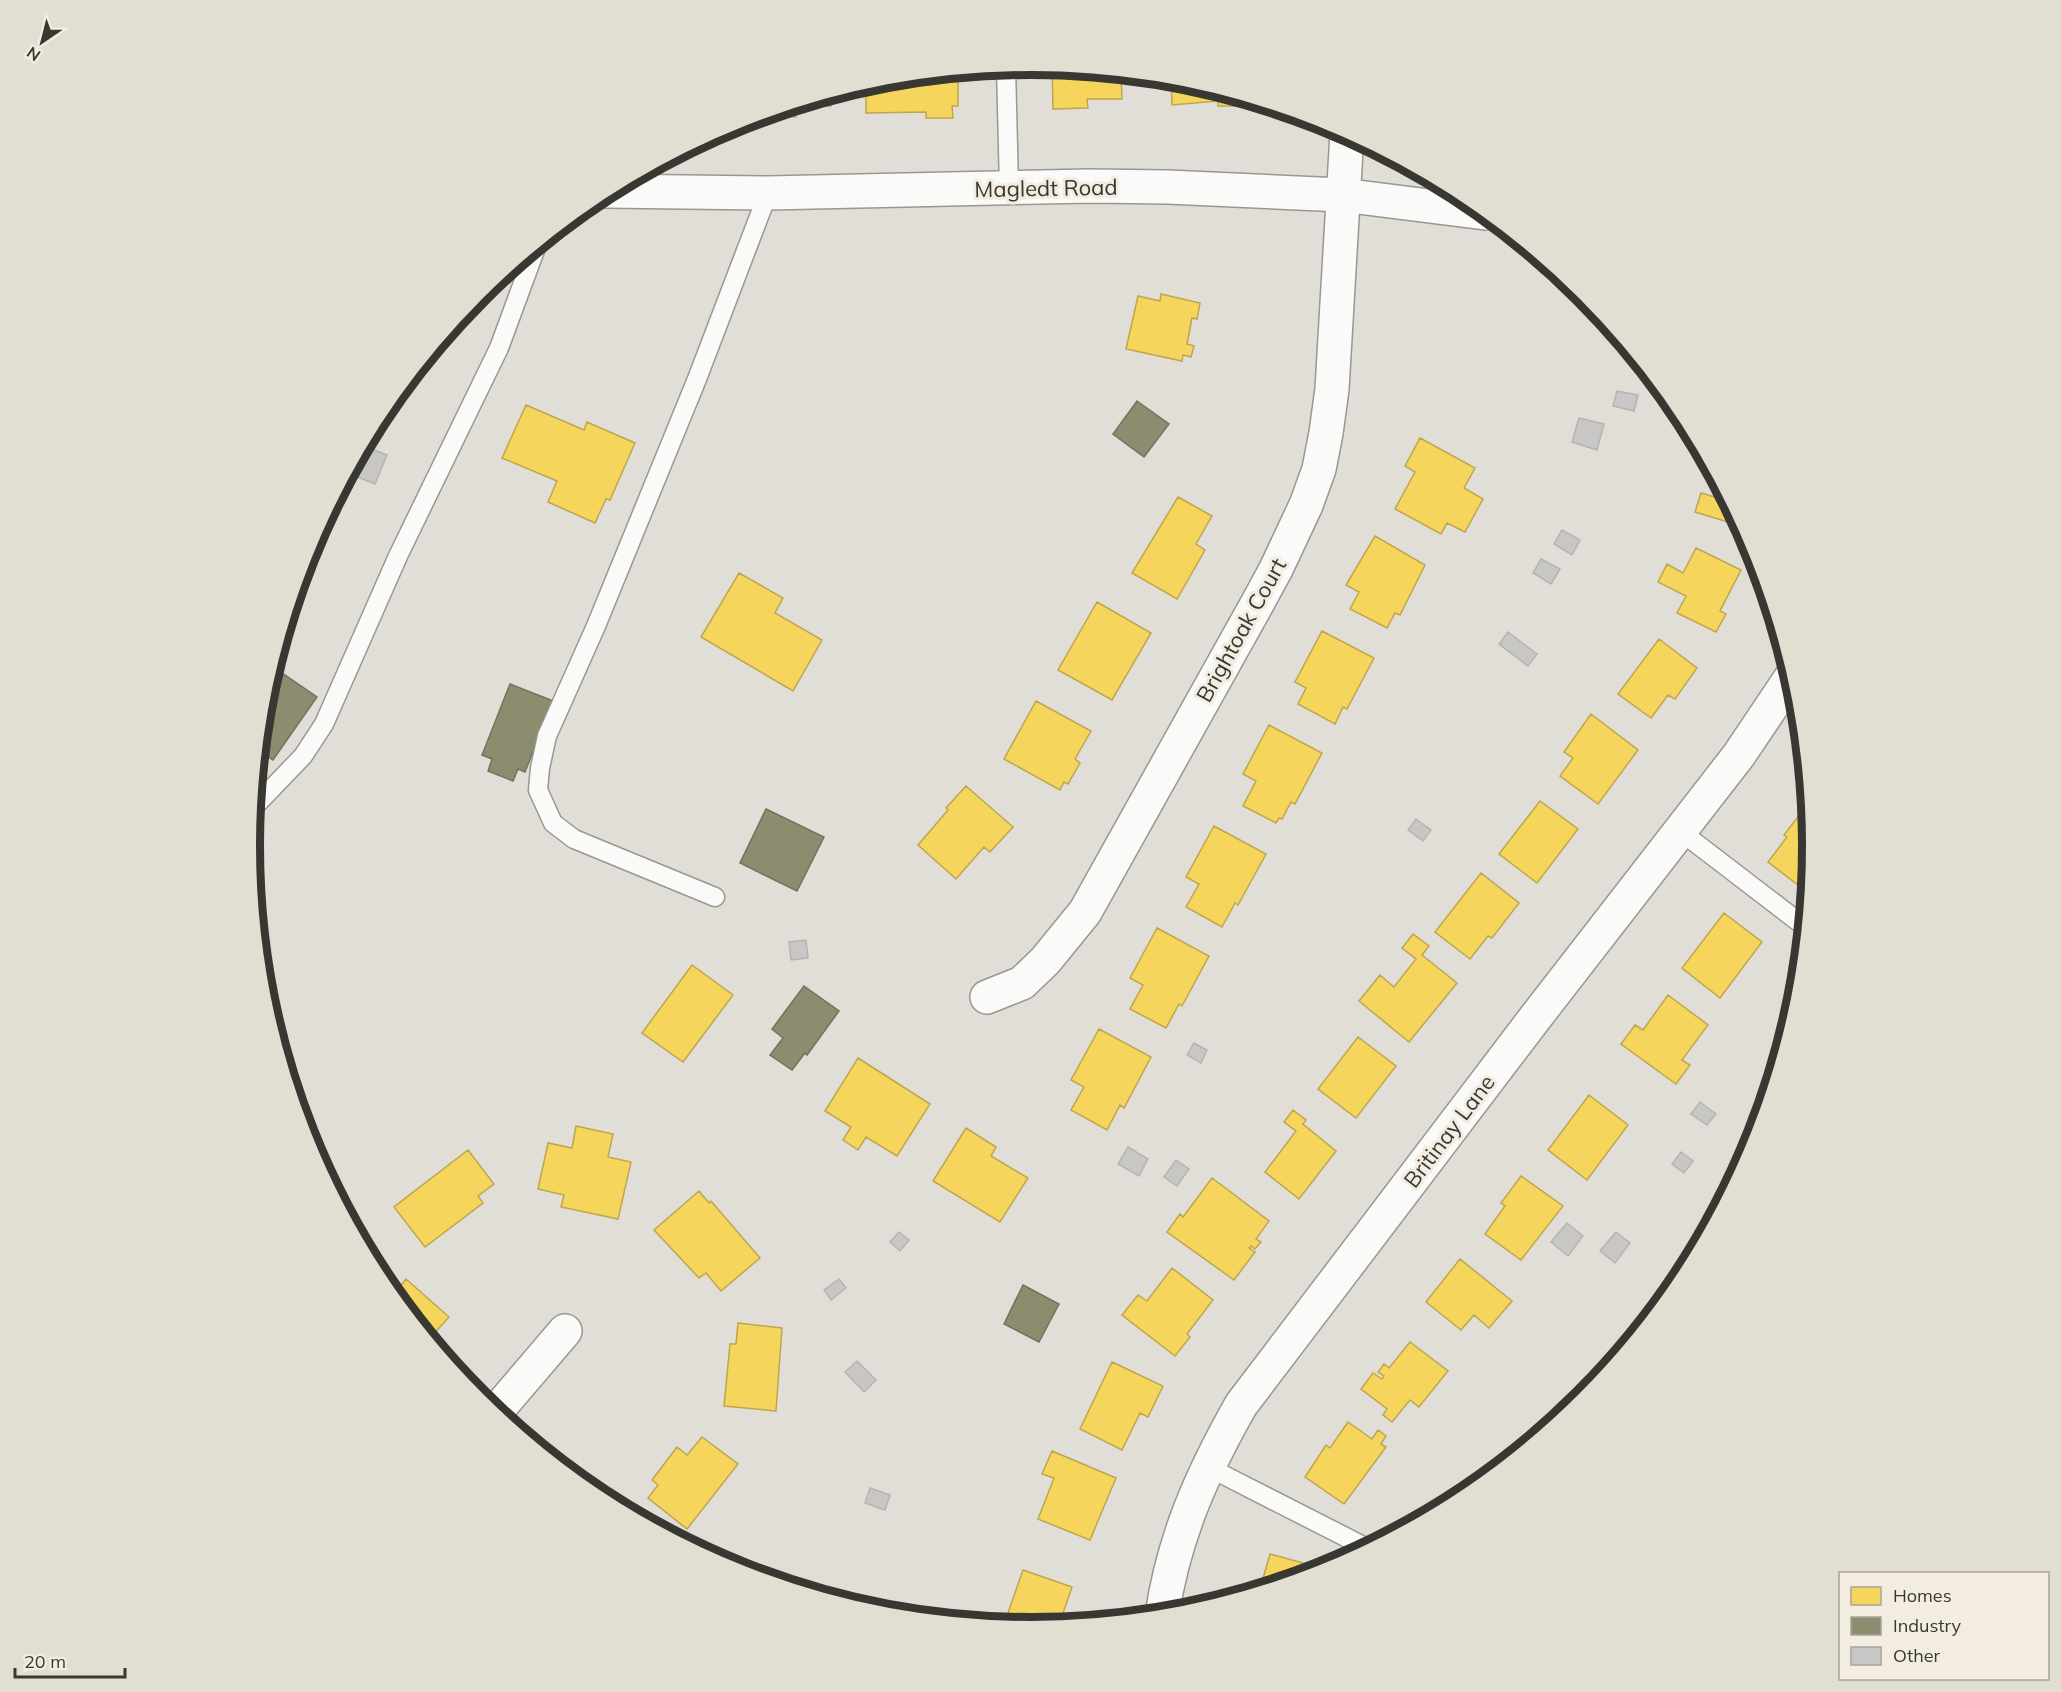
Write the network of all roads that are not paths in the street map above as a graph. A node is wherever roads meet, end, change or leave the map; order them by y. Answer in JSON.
{"nodes":[{"id":1,"x":1006,"y":76,"type":"edge"},
{"id":2,"x":1346,"y":143,"type":"edge"},
{"id":3,"x":1009,"y":188,"type":"junction"},
{"id":4,"x":624,"y":191,"type":"edge"},
{"id":5,"x":768,"y":192,"type":"junction"},
{"id":6,"x":1342,"y":195,"type":"junction"},
{"id":7,"x":1467,"y":211,"type":"edge"},
{"id":8,"x":532,"y":257,"type":"edge"},
{"id":9,"x":1785,"y":687,"type":"edge"},
{"id":10,"x":261,"y":800,"type":"edge"},
{"id":11,"x":1680,"y":831,"type":"junction"},
{"id":12,"x":715,"y":897,"type":"dead end"},
{"id":13,"x":1798,"y":921,"type":"edge"},
{"id":14,"x":987,"y":997,"type":"dead end"},
{"id":15,"x":565,"y":1331,"type":"dead end"},
{"id":16,"x":501,"y":1406,"type":"edge"},
{"id":17,"x":1208,"y":1467,"type":"junction"},
{"id":18,"x":1358,"y":1543,"type":"edge"},
{"id":19,"x":1164,"y":1605,"type":"edge"}],
"edges":[{"from":1,"to":3,"type":"lane"},
{"from":2,"to":6,"type":"street","name":"Brightoak Court"},
{"from":3,"to":5,"type":"street","name":"Magledt Road"},
{"from":3,"to":6,"type":"street","name":"Magledt Road"},
{"from":4,"to":5,"type":"street","name":"Magledt Road"},
{"from":5,"to":12,"type":"lane"},
{"from":6,"to":7,"type":"street","name":"Magledt Road"},
{"from":6,"to":14,"type":"street","name":"Brightoak Court"},
{"from":8,"to":10,"type":"lane"},
{"from":9,"to":11,"type":"street","name":"Britinay Lane"},
{"from":11,"to":13,"type":"lane"},
{"from":11,"to":17,"type":"street","name":"Britinay Lane"},
{"from":15,"to":16,"type":"street"},
{"from":17,"to":18,"type":"lane"},
{"from":17,"to":19,"type":"street","name":"Britinay Lane"}]}
